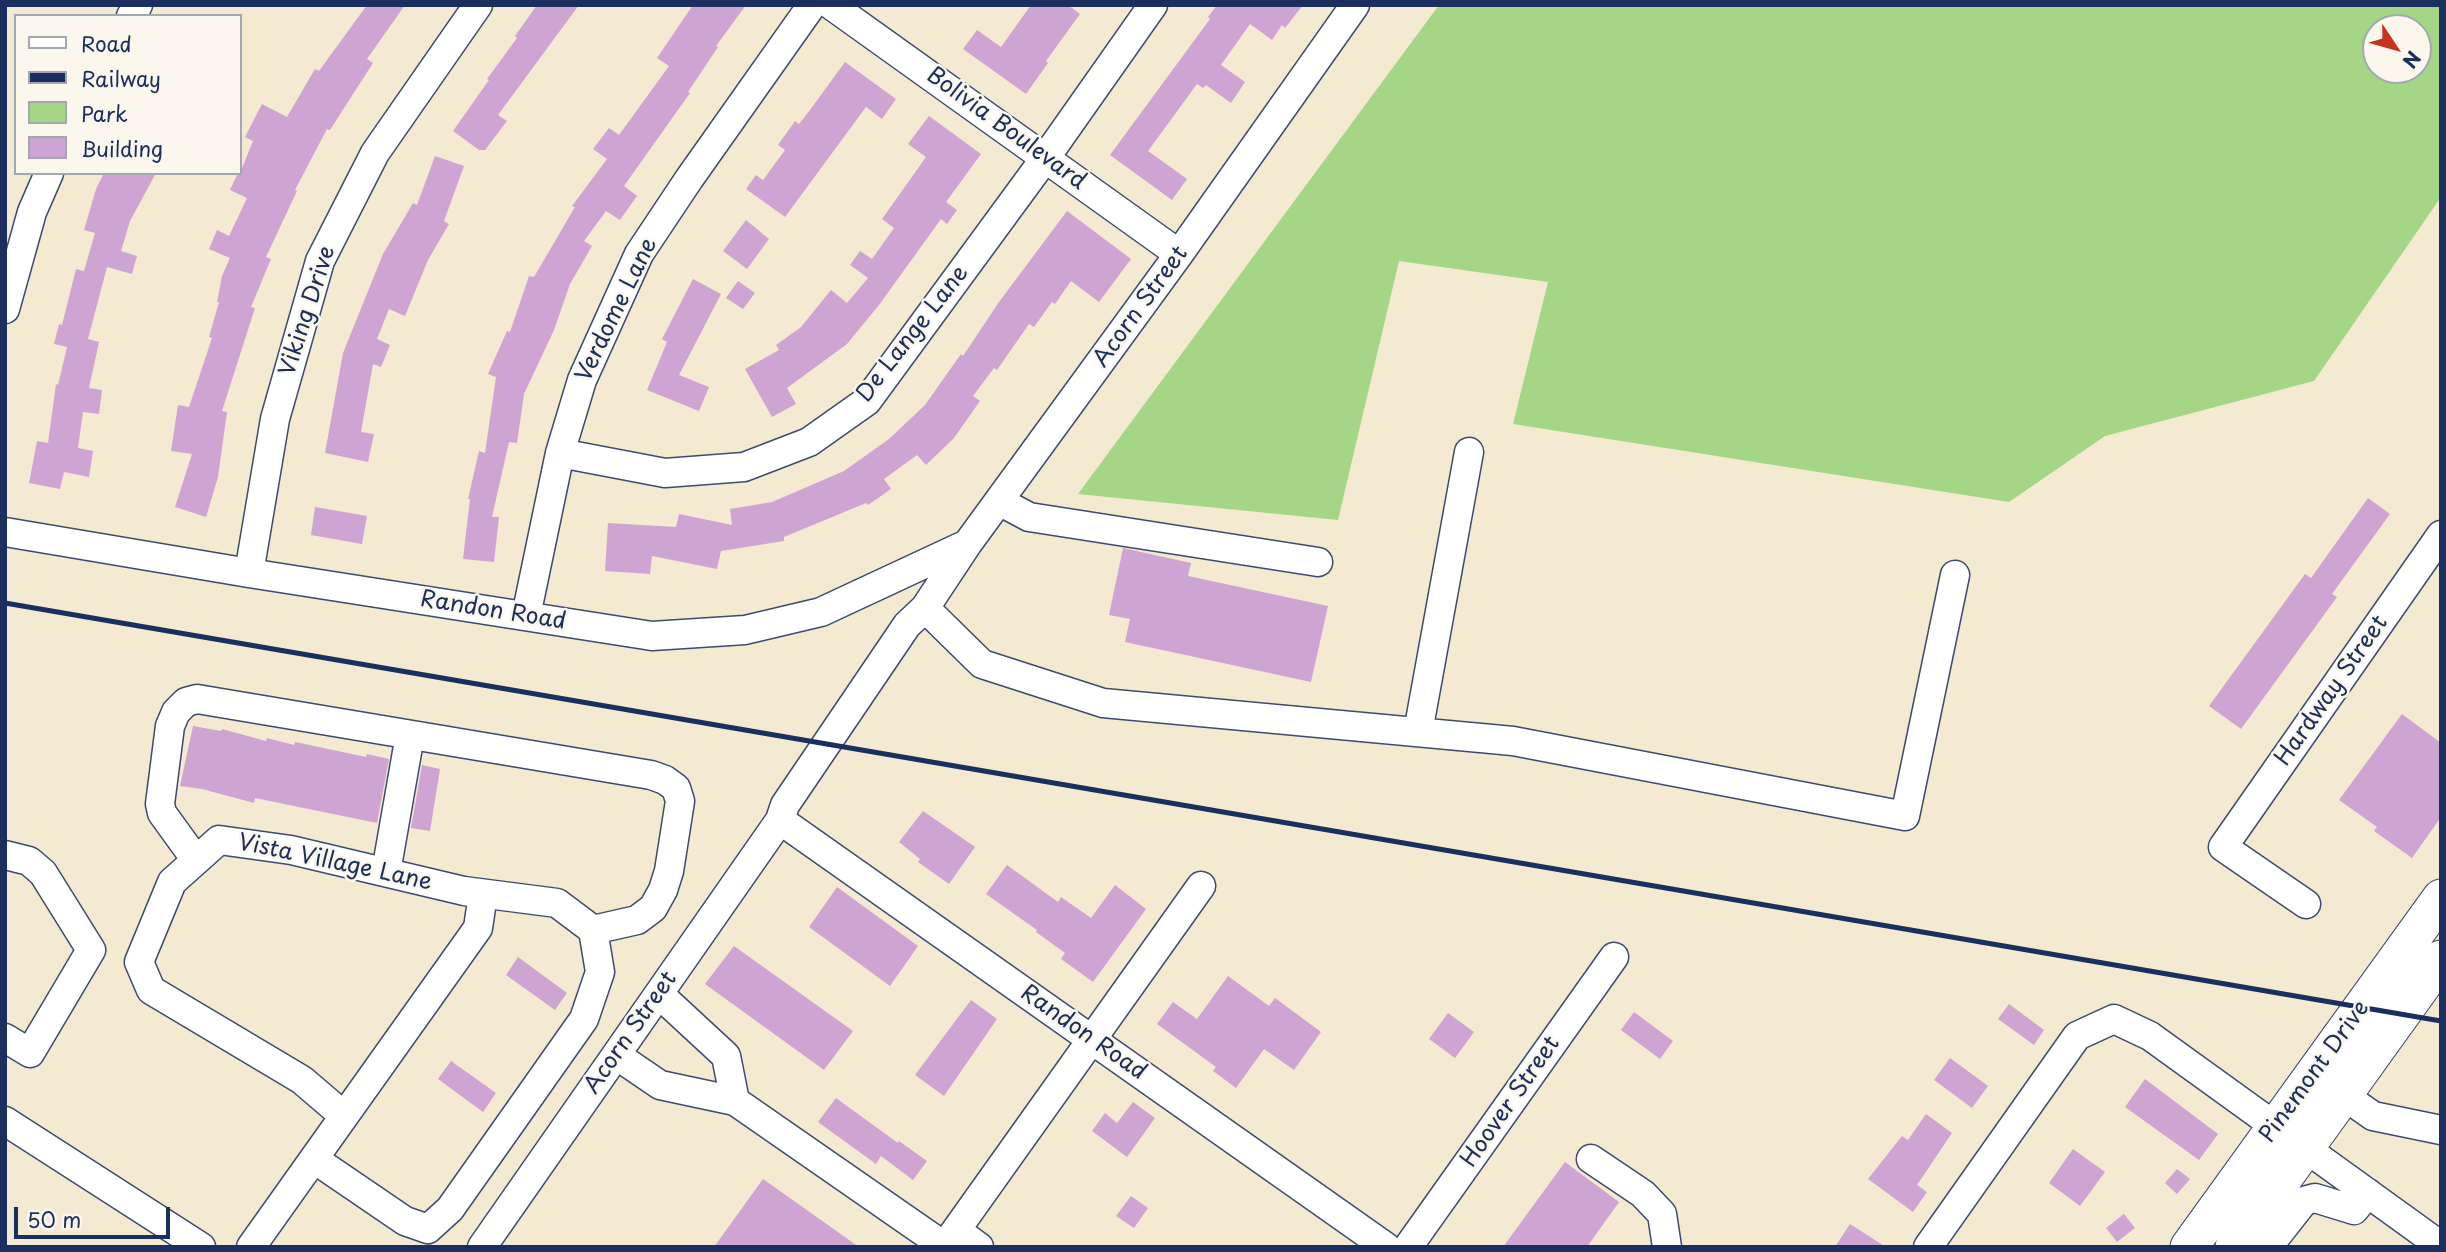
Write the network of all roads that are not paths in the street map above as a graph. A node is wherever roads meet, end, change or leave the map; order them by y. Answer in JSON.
{"nodes":[{"id":1,"x":478,"y":5,"type":"edge"},
{"id":2,"x":812,"y":5,"type":"edge"},
{"id":3,"x":831,"y":5,"type":"edge"},
{"id":4,"x":1153,"y":5,"type":"edge"},
{"id":5,"x":1355,"y":5,"type":"edge"},
{"id":6,"x":1046,"y":157,"type":"junction"},
{"id":7,"x":48,"y":175,"type":"edge"},
{"id":8,"x":1180,"y":254,"type":"junction"},
{"id":9,"x":5,"y":309,"type":"edge"},
{"id":10,"x":1469,"y":452,"type":"dead end"},
{"id":11,"x":560,"y":453,"type":"junction"},
{"id":12,"x":999,"y":501,"type":"junction"},
{"id":13,"x":5,"y":532,"type":"edge"},
{"id":14,"x":2441,"y":535,"type":"edge"},
{"id":15,"x":968,"y":543,"type":"junction"},
{"id":16,"x":1318,"y":562,"type":"dead end"},
{"id":17,"x":249,"y":573,"type":"junction"},
{"id":18,"x":1955,"y":575,"type":"dead end"},
{"id":19,"x":925,"y":608,"type":"junction"},
{"id":20,"x":526,"y":616,"type":"junction"},
{"id":21,"x":1418,"y":732,"type":"junction"},
{"id":22,"x":410,"y":735,"type":"junction"},
{"id":23,"x":780,"y":820,"type":"junction"},
{"id":24,"x":5,"y":855,"type":"edge"},
{"id":25,"x":196,"y":860,"type":"junction"},
{"id":26,"x":386,"y":872,"type":"junction"},
{"id":27,"x":1201,"y":886,"type":"dead end"},
{"id":28,"x":483,"y":894,"type":"junction"},
{"id":29,"x":2441,"y":898,"type":"edge"},
{"id":30,"x":2306,"y":904,"type":"dead end"},
{"id":31,"x":593,"y":930,"type":"junction"},
{"id":32,"x":1614,"y":957,"type":"dead end"},
{"id":33,"x":2441,"y":959,"type":"edge"},
{"id":34,"x":659,"y":994,"type":"junction"},
{"id":35,"x":5,"y":1038,"type":"edge"},
{"id":36,"x":1092,"y":1039,"type":"junction"},
{"id":37,"x":616,"y":1055,"type":"junction"},
{"id":38,"x":2343,"y":1095,"type":"junction"},
{"id":39,"x":735,"y":1101,"type":"junction"},
{"id":40,"x":344,"y":1116,"type":"junction"},
{"id":41,"x":5,"y":1121,"type":"edge"},
{"id":42,"x":2275,"y":1126,"type":"junction"},
{"id":43,"x":2441,"y":1130,"type":"edge"},
{"id":44,"x":2305,"y":1148,"type":"junction"},
{"id":45,"x":1591,"y":1158,"type":"dead end"},
{"id":46,"x":314,"y":1159,"type":"junction"},
{"id":47,"x":2368,"y":1194,"type":"junction"},
{"id":48,"x":2287,"y":1198,"type":"junction"},
{"id":49,"x":2239,"y":1240,"type":"edge"},
{"id":50,"x":948,"y":1241,"type":"edge"},
{"id":51,"x":2441,"y":1246,"type":"edge"},
{"id":52,"x":201,"y":1247,"type":"edge"},
{"id":53,"x":251,"y":1247,"type":"edge"},
{"id":54,"x":482,"y":1247,"type":"edge"},
{"id":55,"x":979,"y":1247,"type":"edge"},
{"id":56,"x":1386,"y":1247,"type":"edge"},
{"id":57,"x":1408,"y":1247,"type":"edge"},
{"id":58,"x":1667,"y":1247,"type":"edge"},
{"id":59,"x":1928,"y":1247,"type":"edge"},
{"id":60,"x":2189,"y":1247,"type":"edge"}],
"edges":[{"from":1,"to":17,"type":"street","name":"Viking Drive"},
{"from":2,"to":11,"type":"street","name":"Verdome Lane"},
{"from":3,"to":6,"type":"street","name":"Bolivia Boulevard"},
{"from":4,"to":6,"type":"street","name":"De Lange Lane"},
{"from":5,"to":8,"type":"street","name":"Acorn Street"},
{"from":6,"to":8,"type":"street","name":"Bolivia Boulevard"},
{"from":6,"to":11,"type":"street","name":"De Lange Lane"},
{"from":7,"to":9,"type":"street"},
{"from":8,"to":12,"type":"street","name":"Acorn Street"},
{"from":10,"to":21,"type":"street"},
{"from":11,"to":20,"type":"street","name":"Verdome Lane"},
{"from":12,"to":15,"type":"street","name":"Acorn Street"},
{"from":12,"to":16,"type":"street"},
{"from":13,"to":17,"type":"street","name":"Randon Road"},
{"from":14,"to":30,"type":"street","name":"Hardway Street"},
{"from":15,"to":19,"type":"street","name":"Acorn Street"},
{"from":15,"to":20,"type":"street","name":"Randon Road"},
{"from":17,"to":20,"type":"street","name":"Randon Road"},
{"from":18,"to":21,"type":"street"},
{"from":19,"to":21,"type":"street"},
{"from":19,"to":23,"type":"street","name":"Acorn Street"},
{"from":22,"to":25,"type":"street"},
{"from":22,"to":26,"type":"street"},
{"from":22,"to":31,"type":"street"},
{"from":23,"to":34,"type":"street","name":"Acorn Street"},
{"from":23,"to":36,"type":"street","name":"Randon Road"},
{"from":24,"to":35,"type":"street"},
{"from":25,"to":26,"type":"street","name":"Vista Village Lane"},
{"from":25,"to":40,"type":"street","name":"Vista Village Lane"},
{"from":26,"to":28,"type":"street","name":"Vista Village Lane"},
{"from":27,"to":36,"type":"street"},
{"from":28,"to":31,"type":"street","name":"Vista Village Lane"},
{"from":28,"to":40,"type":"street"},
{"from":29,"to":42,"type":"main road","name":"Pinemont Drive"},
{"from":31,"to":46,"type":"street"},
{"from":32,"to":57,"type":"street","name":"Hoover Street"},
{"from":33,"to":38,"type":"main road","name":"Pinemont Drive"},
{"from":34,"to":37,"type":"street","name":"Acorn Street"},
{"from":34,"to":39,"type":"street"},
{"from":36,"to":50,"type":"street"},
{"from":36,"to":56,"type":"street","name":"Randon Road"},
{"from":37,"to":39,"type":"street"},
{"from":37,"to":54,"type":"street","name":"Acorn Street"},
{"from":38,"to":43,"type":"street"},
{"from":38,"to":44,"type":"main road","name":"Pinemont Drive"},
{"from":39,"to":50,"type":"street"},
{"from":40,"to":46,"type":"street"},
{"from":41,"to":52,"type":"street"},
{"from":42,"to":44,"type":"street"},
{"from":42,"to":59,"type":"street"},
{"from":42,"to":60,"type":"main road","name":"Pinemont Drive"},
{"from":44,"to":47,"type":"street"},
{"from":44,"to":48,"type":"main road","name":"Pinemont Drive"},
{"from":45,"to":58,"type":"street"},
{"from":46,"to":53,"type":"street"},
{"from":47,"to":48,"type":"street"},
{"from":47,"to":51,"type":"street"},
{"from":48,"to":49,"type":"main road","name":"Pinemont Drive"},
{"from":50,"to":55,"type":"street"}]}
